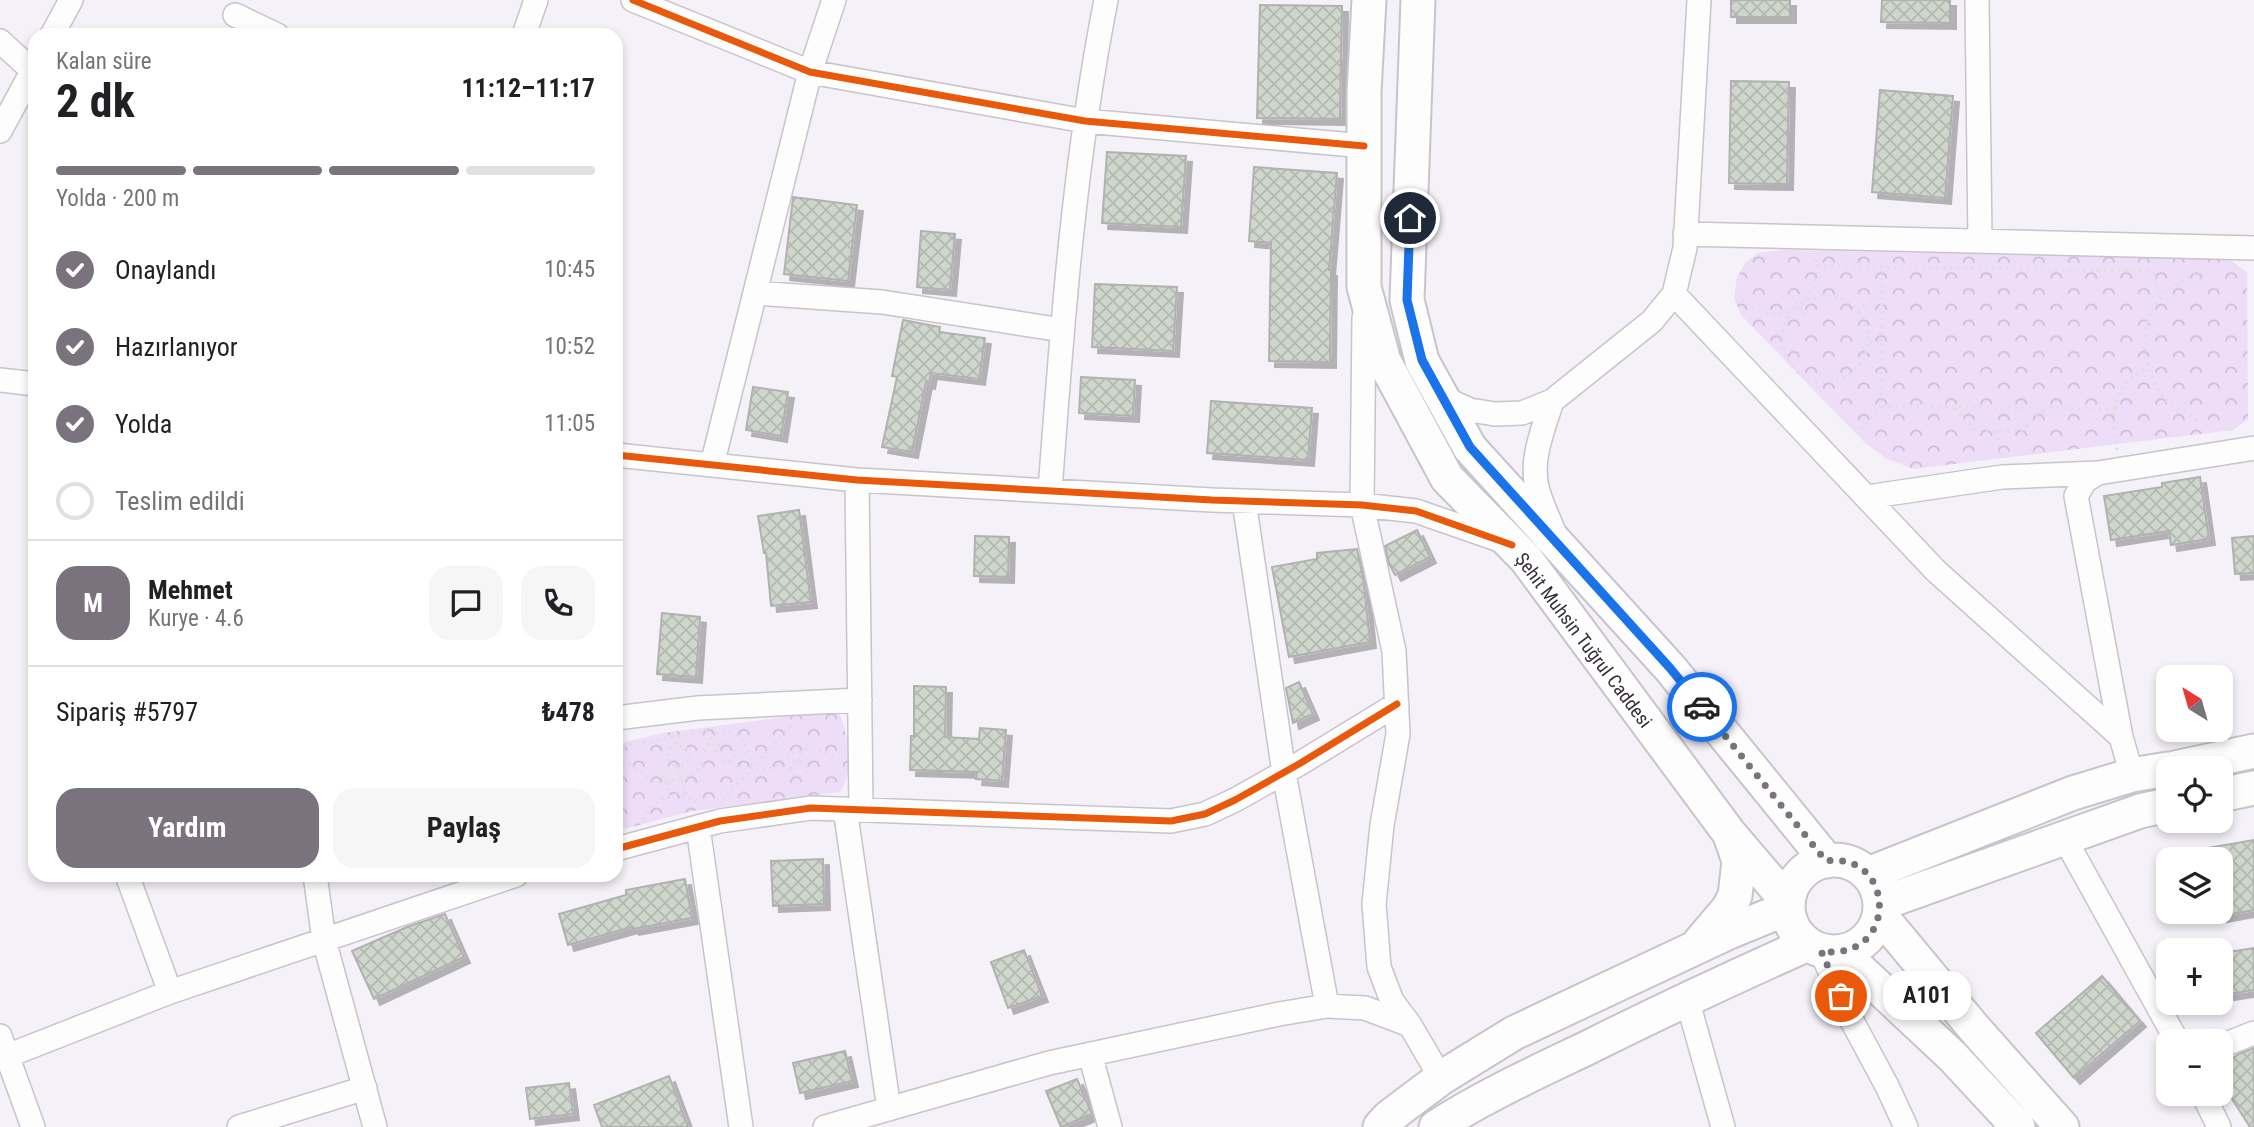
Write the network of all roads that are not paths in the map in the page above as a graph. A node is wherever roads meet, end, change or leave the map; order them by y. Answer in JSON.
{"nodes":[{"id":1,"x":71,"y":0,"type":"edge"},
{"id":2,"x":536,"y":0,"type":"edge"},
{"id":3,"x":633,"y":0,"type":"edge"},
{"id":4,"x":834,"y":0,"type":"edge"},
{"id":5,"x":1106,"y":0,"type":"edge"},
{"id":6,"x":1369,"y":0,"type":"edge"},
{"id":7,"x":1418,"y":0,"type":"edge"},
{"id":8,"x":1699,"y":0,"type":"edge"},
{"id":9,"x":1977,"y":0,"type":"edge"},
{"id":10,"x":235,"y":15,"type":"dead end"},
{"id":11,"x":56,"y":28,"type":"edge"},
{"id":12,"x":262,"y":28,"type":"edge"},
{"id":13,"x":526,"y":28,"type":"edge"},
{"id":14,"x":0,"y":41,"type":"edge"},
{"id":15,"x":28,"y":65,"type":"edge"},
{"id":16,"x":810,"y":72,"type":"junction"},
{"id":17,"x":28,"y":81,"type":"edge"},
{"id":18,"x":1085,"y":121,"type":"junction"},
{"id":19,"x":0,"y":131,"type":"edge"},
{"id":20,"x":1364,"y":146,"type":"junction"},
{"id":21,"x":1685,"y":234,"type":"junction"},
{"id":22,"x":1980,"y":242,"type":"junction"},
{"id":23,"x":2254,"y":248,"type":"edge"},
{"id":24,"x":1364,"y":287,"type":"junction"},
{"id":25,"x":755,"y":293,"type":"junction"},
{"id":26,"x":1674,"y":294,"type":"junction"},
{"id":27,"x":1062,"y":330,"type":"junction"},
{"id":28,"x":0,"y":380,"type":"edge"},
{"id":29,"x":28,"y":383,"type":"edge"},
{"id":30,"x":1443,"y":398,"type":"junction"},
{"id":31,"x":1552,"y":401,"type":"junction"},
{"id":32,"x":2254,"y":448,"type":"edge"},
{"id":33,"x":623,"y":456,"type":"edge"},
{"id":34,"x":712,"y":465,"type":"junction"},
{"id":35,"x":2109,"y":471,"type":"junction"},
{"id":36,"x":857,"y":480,"type":"junction"},
{"id":37,"x":1050,"y":491,"type":"junction"},
{"id":38,"x":1867,"y":497,"type":"junction"},
{"id":39,"x":1244,"y":501,"type":"junction"},
{"id":40,"x":1362,"y":505,"type":"junction"},
{"id":41,"x":1513,"y":545,"type":"junction"},
{"id":42,"x":1559,"y":545,"type":"junction"},
{"id":43,"x":860,"y":700,"type":"junction"},
{"id":44,"x":1397,"y":704,"type":"junction"},
{"id":45,"x":623,"y":717,"type":"edge"},
{"id":46,"x":2121,"y":737,"type":"junction"},
{"id":47,"x":2254,"y":751,"type":"edge"},
{"id":48,"x":2231,"y":756,"type":"edge"},
{"id":49,"x":2156,"y":771,"type":"edge"},
{"id":50,"x":1284,"y":773,"type":"junction"},
{"id":51,"x":2132,"y":775,"type":"junction"},
{"id":52,"x":2254,"y":788,"type":"edge"},
{"id":53,"x":2233,"y":792,"type":"edge"},
{"id":54,"x":2156,"y":808,"type":"edge"},
{"id":55,"x":853,"y":809,"type":"junction"},
{"id":56,"x":698,"y":827,"type":"junction"},
{"id":57,"x":1729,"y":833,"type":"junction"},
{"id":58,"x":2065,"y":839,"type":"junction"},
{"id":59,"x":623,"y":847,"type":"edge"},
{"id":60,"x":1826,"y":861,"type":"junction"},
{"id":61,"x":130,"y":882,"type":"edge"},
{"id":62,"x":316,"y":882,"type":"edge"},
{"id":63,"x":495,"y":882,"type":"edge"},
{"id":64,"x":1876,"y":898,"type":"junction"},
{"id":65,"x":1788,"y":905,"type":"junction"},
{"id":66,"x":324,"y":940,"type":"junction"},
{"id":67,"x":1693,"y":949,"type":"junction"},
{"id":68,"x":1823,"y":949,"type":"junction"},
{"id":69,"x":170,"y":992,"type":"junction"},
{"id":70,"x":1687,"y":999,"type":"junction"},
{"id":71,"x":1327,"y":1006,"type":"junction"},
{"id":72,"x":1410,"y":1025,"type":"junction"},
{"id":73,"x":2170,"y":1029,"type":"edge"},
{"id":74,"x":2254,"y":1034,"type":"edge"},
{"id":75,"x":2233,"y":1042,"type":"edge"},
{"id":76,"x":4,"y":1046,"type":"edge"},
{"id":77,"x":1090,"y":1054,"type":"junction"},
{"id":78,"x":1441,"y":1078,"type":"junction"},
{"id":79,"x":365,"y":1088,"type":"junction"},
{"id":80,"x":2209,"y":1106,"type":"edge"},
{"id":81,"x":889,"y":1109,"type":"junction"},
{"id":82,"x":1451,"y":1123,"type":"edge"},
{"id":83,"x":33,"y":1127,"type":"edge"},
{"id":84,"x":239,"y":1127,"type":"edge"},
{"id":85,"x":375,"y":1127,"type":"edge"},
{"id":86,"x":741,"y":1127,"type":"edge"},
{"id":87,"x":825,"y":1127,"type":"edge"},
{"id":88,"x":1110,"y":1127,"type":"edge"},
{"id":89,"x":1380,"y":1127,"type":"edge"},
{"id":90,"x":1723,"y":1127,"type":"edge"},
{"id":91,"x":1906,"y":1127,"type":"edge"},
{"id":92,"x":2018,"y":1127,"type":"edge"},
{"id":93,"x":2062,"y":1127,"type":"edge"},
{"id":94,"x":2219,"y":1127,"type":"edge"}],
"edges":[{"from":1,"to":11,"type":"street"},
{"from":2,"to":13,"type":"street"},
{"from":3,"to":16,"type":"street"},
{"from":4,"to":16,"type":"street"},
{"from":5,"to":18,"type":"street"},
{"from":6,"to":20,"type":"main road","name":"Şehit Muhsin Tuğrul Caddesi"},
{"from":7,"to":30,"type":"main road","name":"Şehit Muhsin Tuğrul Caddesi"},
{"from":8,"to":21,"type":"street"},
{"from":9,"to":22,"type":"street"},
{"from":10,"to":12,"type":"street"},
{"from":14,"to":15,"type":"street"},
{"from":16,"to":18,"type":"street"},
{"from":16,"to":25,"type":"street"},
{"from":17,"to":19,"type":"street"},
{"from":18,"to":20,"type":"street"},
{"from":18,"to":27,"type":"street"},
{"from":20,"to":24,"type":"main road","name":"Şehit Muhsin Tuğrul Caddesi"},
{"from":21,"to":22,"type":"street"},
{"from":21,"to":26,"type":"street"},
{"from":22,"to":23,"type":"street"},
{"from":24,"to":40,"type":"street"},
{"from":24,"to":41,"type":"main road","name":"Şehit Muhsin Tuğrul Caddesi"},
{"from":25,"to":27,"type":"street"},
{"from":25,"to":34,"type":"street"},
{"from":26,"to":31,"type":"street"},
{"from":26,"to":38,"type":"street"},
{"from":27,"to":37,"type":"street"},
{"from":28,"to":29,"type":"street"},
{"from":30,"to":31,"type":"street"},
{"from":30,"to":42,"type":"main road","name":"Şehit Muhsin Tuğrul Caddesi"},
{"from":31,"to":42,"type":"street"},
{"from":32,"to":35,"type":"street"},
{"from":33,"to":34,"type":"street"},
{"from":34,"to":36,"type":"street"},
{"from":35,"to":38,"type":"street"},
{"from":35,"to":46,"type":"street"},
{"from":36,"to":37,"type":"street"},
{"from":36,"to":43,"type":"street"},
{"from":37,"to":39,"type":"street"},
{"from":38,"to":46,"type":"street"},
{"from":39,"to":40,"type":"street"},
{"from":39,"to":50,"type":"street"},
{"from":40,"to":41,"type":"street"},
{"from":40,"to":44,"type":"street"},
{"from":41,"to":57,"type":"main road","name":"Şehit Muhsin Tuğrul Caddesi"},
{"from":42,"to":60,"type":"main road","name":"Şehit Muhsin Tuğrul Caddesi"},
{"from":43,"to":45,"type":"street"},
{"from":43,"to":55,"type":"street"},
{"from":44,"to":50,"type":"street"},
{"from":44,"to":72,"type":"street"},
{"from":46,"to":51,"type":"street"},
{"from":47,"to":48,"type":"main road"},
{"from":49,"to":51,"type":"main road"},
{"from":50,"to":55,"type":"street"},
{"from":50,"to":71,"type":"street"},
{"from":51,"to":64,"type":"main road"},
{"from":52,"to":53,"type":"main road"},
{"from":54,"to":58,"type":"main road"},
{"from":55,"to":56,"type":"street"},
{"from":55,"to":81,"type":"street"},
{"from":56,"to":59,"type":"street"},
{"from":56,"to":86,"type":"street"},
{"from":57,"to":65,"type":"main road","name":"Şehit Muhsin Tuğrul Caddesi"},
{"from":57,"to":67,"type":"main road"},
{"from":58,"to":64,"type":"main road"},
{"from":58,"to":73,"type":"street"},
{"from":60,"to":64,"type":"main road"},
{"from":60,"to":65,"type":"main road"},
{"from":61,"to":69,"type":"street"},
{"from":62,"to":66,"type":"street"},
{"from":63,"to":66,"type":"street"},
{"from":64,"to":68,"type":"main road"},
{"from":64,"to":93,"type":"main road"},
{"from":65,"to":67,"type":"main road"},
{"from":65,"to":68,"type":"main road"},
{"from":66,"to":69,"type":"street"},
{"from":66,"to":79,"type":"street"},
{"from":67,"to":78,"type":"main road"},
{"from":68,"to":70,"type":"main road"},
{"from":68,"to":91,"type":"street"},
{"from":68,"to":92,"type":"main road"},
{"from":69,"to":76,"type":"street"},
{"from":70,"to":82,"type":"main road"},
{"from":70,"to":90,"type":"street"},
{"from":71,"to":72,"type":"street"},
{"from":71,"to":77,"type":"street"},
{"from":72,"to":78,"type":"street"},
{"from":74,"to":75,"type":"street"},
{"from":76,"to":83,"type":"street"},
{"from":77,"to":81,"type":"street"},
{"from":77,"to":88,"type":"street"},
{"from":78,"to":89,"type":"main road"},
{"from":79,"to":84,"type":"street"},
{"from":79,"to":85,"type":"street"},
{"from":80,"to":94,"type":"street"},
{"from":81,"to":87,"type":"street"}]}
